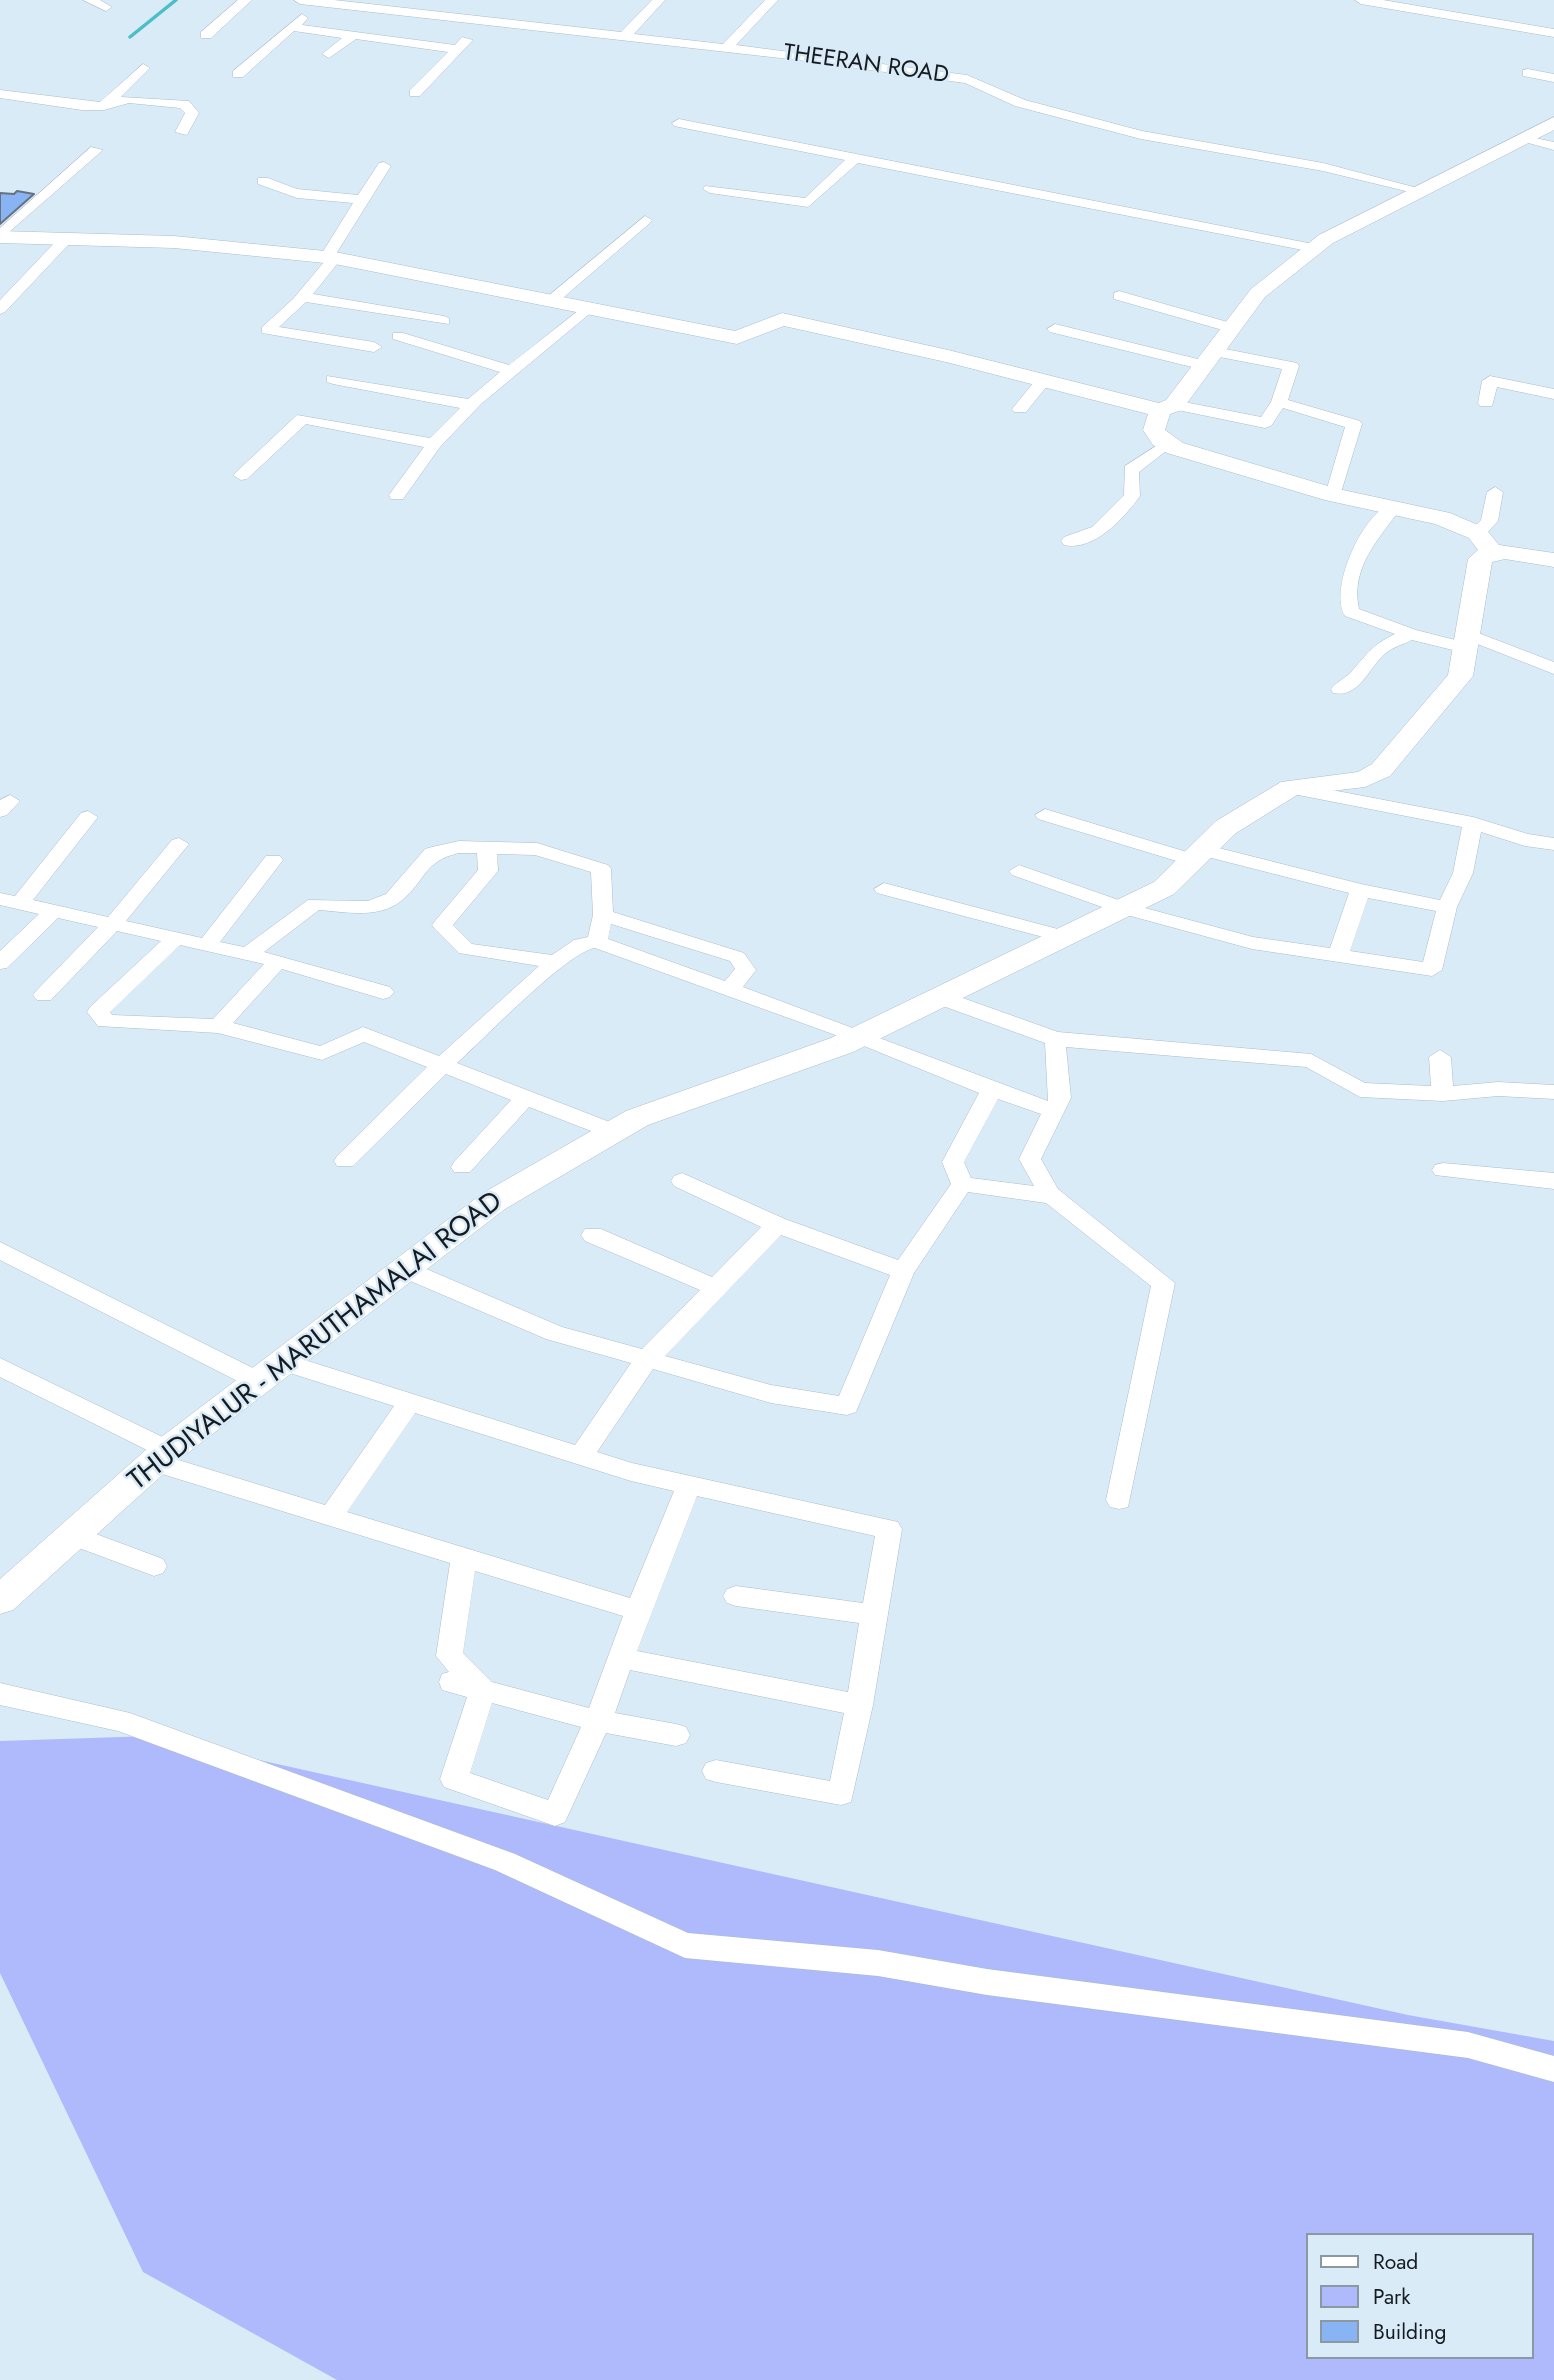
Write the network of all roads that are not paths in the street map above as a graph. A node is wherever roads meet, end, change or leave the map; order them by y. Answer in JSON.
{"nodes":[{"id":1,"x":89,"y":0,"type":"edge"},
{"id":2,"x":246,"y":0,"type":"edge"},
{"id":3,"x":300,"y":0,"type":"edge"},
{"id":4,"x":659,"y":0,"type":"edge"},
{"id":5,"x":772,"y":0,"type":"edge"},
{"id":6,"x":1361,"y":0,"type":"edge"},
{"id":7,"x":321,"y":1,"type":"edge"},
{"id":8,"x":106,"y":7,"type":"dead end"},
{"id":9,"x":484,"y":22,"type":"junction"},
{"id":10,"x":291,"y":27,"type":"junction"},
{"id":11,"x":1554,"y":33,"type":"edge"},
{"id":12,"x":206,"y":35,"type":"dead end"},
{"id":13,"x":353,"y":35,"type":"junction"},
{"id":14,"x":625,"y":36,"type":"junction"},
{"id":15,"x":726,"y":48,"type":"junction"},
{"id":16,"x":458,"y":49,"type":"junction"},
{"id":17,"x":328,"y":54,"type":"dead end"},
{"id":18,"x":143,"y":68,"type":"dead end"},
{"id":19,"x":1528,"y":72,"type":"dead end"},
{"id":20,"x":238,"y":74,"type":"dead end"},
{"id":21,"x":1554,"y":78,"type":"edge"},
{"id":22,"x":415,"y":93,"type":"dead end"},
{"id":23,"x":0,"y":94,"type":"edge"},
{"id":24,"x":104,"y":106,"type":"junction"},
{"id":25,"x":679,"y":123,"type":"dead end"},
{"id":26,"x":1554,"y":123,"type":"edge"},
{"id":27,"x":182,"y":132,"type":"dead end"},
{"id":28,"x":1526,"y":138,"type":"junction"},
{"id":29,"x":1554,"y":146,"type":"edge"},
{"id":30,"x":96,"y":150,"type":"dead end"},
{"id":31,"x":857,"y":156,"type":"junction"},
{"id":32,"x":384,"y":166,"type":"dead end"},
{"id":33,"x":263,"y":181,"type":"dead end"},
{"id":34,"x":710,"y":189,"type":"dead end"},
{"id":35,"x":1418,"y":191,"type":"junction"},
{"id":36,"x":364,"y":200,"type":"junction"},
{"id":37,"x":645,"y":220,"type":"dead end"},
{"id":38,"x":0,"y":236,"type":"edge"},
{"id":39,"x":66,"y":239,"type":"junction"},
{"id":40,"x":1313,"y":248,"type":"junction"},
{"id":41,"x":330,"y":258,"type":"junction"},
{"id":42,"x":1119,"y":296,"type":"dead end"},
{"id":43,"x":302,"y":297,"type":"junction"},
{"id":44,"x":552,"y":300,"type":"junction"},
{"id":45,"x":0,"y":309,"type":"edge"},
{"id":46,"x":588,"y":309,"type":"junction"},
{"id":47,"x":444,"y":321,"type":"dead end"},
{"id":48,"x":1233,"y":328,"type":"junction"},
{"id":49,"x":1055,"y":329,"type":"dead end"},
{"id":50,"x":398,"y":336,"type":"dead end"},
{"id":51,"x":374,"y":347,"type":"dead end"},
{"id":52,"x":1210,"y":359,"type":"junction"},
{"id":53,"x":512,"y":371,"type":"junction"},
{"id":54,"x":333,"y":379,"type":"dead end"},
{"id":55,"x":1044,"y":380,"type":"junction"},
{"id":56,"x":1554,"y":394,"type":"edge"},
{"id":57,"x":1279,"y":401,"type":"junction"},
{"id":58,"x":1486,"y":403,"type":"dead end"},
{"id":59,"x":472,"y":405,"type":"junction"},
{"id":60,"x":1167,"y":407,"type":"junction"},
{"id":61,"x":1020,"y":409,"type":"dead end"},
{"id":62,"x":1167,"y":443,"type":"junction"},
{"id":63,"x":433,"y":444,"type":"junction"},
{"id":64,"x":241,"y":475,"type":"dead end"},
{"id":65,"x":1495,"y":492,"type":"dead end"},
{"id":66,"x":397,"y":495,"type":"dead end"},
{"id":67,"x":1334,"y":495,"type":"junction"},
{"id":68,"x":1394,"y":508,"type":"junction"},
{"id":69,"x":1070,"y":541,"type":"dead end"},
{"id":70,"x":1485,"y":543,"type":"junction"},
{"id":71,"x":1554,"y":560,"type":"edge"},
{"id":72,"x":1409,"y":634,"type":"junction"},
{"id":73,"x":1466,"y":641,"type":"junction"},
{"id":74,"x":1554,"y":669,"type":"edge"},
{"id":75,"x":1340,"y":689,"type":"dead end"},
{"id":76,"x":1290,"y":788,"type":"junction"},
{"id":77,"x":1045,"y":815,"type":"dead end"},
{"id":78,"x":89,"y":817,"type":"dead end"},
{"id":79,"x":1473,"y":823,"type":"junction"},
{"id":80,"x":179,"y":844,"type":"dead end"},
{"id":81,"x":1554,"y":844,"type":"edge"},
{"id":82,"x":485,"y":847,"type":"junction"},
{"id":83,"x":1198,"y":855,"type":"junction"},
{"id":84,"x":273,"y":860,"type":"dead end"},
{"id":85,"x":1019,"y":871,"type":"dead end"},
{"id":86,"x":884,"y":889,"type":"dead end"},
{"id":87,"x":1360,"y":890,"type":"junction"},
{"id":88,"x":10,"y":901,"type":"edge"},
{"id":89,"x":1447,"y":906,"type":"junction"},
{"id":90,"x":1124,"y":908,"type":"junction"},
{"id":91,"x":54,"y":911,"type":"junction"},
{"id":92,"x":603,"y":915,"type":"junction"},
{"id":93,"x":113,"y":924,"type":"junction"},
{"id":94,"x":1062,"y":936,"type":"junction"},
{"id":95,"x":176,"y":938,"type":"junction"},
{"id":96,"x":597,"y":942,"type":"junction"},
{"id":97,"x":207,"y":945,"type":"junction"},
{"id":98,"x":248,"y":954,"type":"junction"},
{"id":99,"x":1338,"y":956,"type":"junction"},
{"id":100,"x":278,"y":961,"type":"junction"},
{"id":101,"x":556,"y":962,"type":"junction"},
{"id":102,"x":0,"y":963,"type":"edge"},
{"id":103,"x":729,"y":989,"type":"junction"},
{"id":104,"x":383,"y":992,"type":"dead end"},
{"id":105,"x":44,"y":995,"type":"dead end"},
{"id":106,"x":939,"y":998,"type":"junction"},
{"id":107,"x":218,"y":1026,"type":"junction"},
{"id":108,"x":860,"y":1035,"type":"junction"},
{"id":109,"x":1055,"y":1039,"type":"junction"},
{"id":110,"x":1440,"y":1057,"type":"dead end"},
{"id":111,"x":442,"y":1065,"type":"junction"},
{"id":112,"x":992,"y":1089,"type":"junction"},
{"id":113,"x":1554,"y":1091,"type":"edge"},
{"id":114,"x":1443,"y":1094,"type":"junction"},
{"id":115,"x":526,"y":1097,"type":"junction"},
{"id":116,"x":1052,"y":1110,"type":"junction"},
{"id":117,"x":612,"y":1131,"type":"junction"},
{"id":118,"x":345,"y":1161,"type":"dead end"},
{"id":119,"x":462,"y":1167,"type":"dead end"},
{"id":120,"x":1443,"y":1170,"type":"dead end"},
{"id":121,"x":682,"y":1181,"type":"dead end"},
{"id":122,"x":1554,"y":1181,"type":"edge"},
{"id":123,"x":962,"y":1184,"type":"junction"},
{"id":124,"x":1052,"y":1196,"type":"junction"},
{"id":125,"x":777,"y":1225,"type":"junction"},
{"id":126,"x":593,"y":1236,"type":"dead end"},
{"id":127,"x":0,"y":1250,"type":"edge"},
{"id":128,"x":402,"y":1268,"type":"junction"},
{"id":129,"x":903,"y":1270,"type":"junction"},
{"id":130,"x":716,"y":1288,"type":"junction"},
{"id":131,"x":647,"y":1359,"type":"junction"},
{"id":132,"x":283,"y":1362,"type":"junction"},
{"id":133,"x":0,"y":1367,"type":"edge"},
{"id":134,"x":258,"y":1381,"type":"junction"},
{"id":135,"x":409,"y":1403,"type":"junction"},
{"id":136,"x":161,"y":1456,"type":"junction"},
{"id":137,"x":581,"y":1457,"type":"junction"},
{"id":138,"x":689,"y":1485,"type":"junction"},
{"id":139,"x":1119,"y":1500,"type":"dead end"},
{"id":140,"x":330,"y":1517,"type":"junction"},
{"id":141,"x":72,"y":1535,"type":"junction"},
{"id":142,"x":464,"y":1558,"type":"junction"},
{"id":143,"x":154,"y":1566,"type":"dead end"},
{"id":144,"x":736,"y":1597,"type":"dead end"},
{"id":145,"x":0,"y":1600,"type":"edge"},
{"id":146,"x":638,"y":1611,"type":"junction"},
{"id":147,"x":874,"y":1615,"type":"junction"},
{"id":148,"x":621,"y":1658,"type":"junction"},
{"id":149,"x":452,"y":1682,"type":"dead end"},
{"id":150,"x":483,"y":1690,"type":"junction"},
{"id":151,"x":0,"y":1694,"type":"edge"},
{"id":152,"x":859,"y":1705,"type":"junction"},
{"id":153,"x":598,"y":1721,"type":"junction"},
{"id":154,"x":676,"y":1735,"type":"dead end"},
{"id":155,"x":716,"y":1771,"type":"dead end"},
{"id":156,"x":1554,"y":2069,"type":"edge"}],
"edges":[{"from":1,"to":8,"type":"street"},
{"from":2,"to":12,"type":"street"},
{"from":3,"to":7,"type":"street","name":"THEERAN ROAD"},
{"from":4,"to":14,"type":"street"},
{"from":5,"to":15,"type":"street"},
{"from":6,"to":11,"type":"street"},
{"from":7,"to":9,"type":"street","name":"THEERAN ROAD"},
{"from":7,"to":10,"type":"street"},
{"from":9,"to":14,"type":"street","name":"THEERAN ROAD"},
{"from":9,"to":16,"type":"street"},
{"from":10,"to":13,"type":"street"},
{"from":10,"to":20,"type":"street"},
{"from":13,"to":16,"type":"street"},
{"from":13,"to":17,"type":"street"},
{"from":14,"to":15,"type":"street","name":"THEERAN ROAD"},
{"from":15,"to":35,"type":"street","name":"THEERAN ROAD"},
{"from":16,"to":22,"type":"street"},
{"from":18,"to":24,"type":"street"},
{"from":19,"to":21,"type":"street"},
{"from":23,"to":24,"type":"street"},
{"from":24,"to":27,"type":"street"},
{"from":25,"to":31,"type":"street"},
{"from":26,"to":28,"type":"street"},
{"from":28,"to":29,"type":"street"},
{"from":28,"to":35,"type":"street"},
{"from":30,"to":38,"type":"street"},
{"from":31,"to":34,"type":"street"},
{"from":31,"to":40,"type":"street"},
{"from":32,"to":36,"type":"street"},
{"from":33,"to":36,"type":"street"},
{"from":35,"to":40,"type":"street"},
{"from":36,"to":41,"type":"street"},
{"from":37,"to":44,"type":"street"},
{"from":38,"to":39,"type":"street"},
{"from":39,"to":41,"type":"street"},
{"from":39,"to":45,"type":"street"},
{"from":40,"to":48,"type":"street"},
{"from":41,"to":43,"type":"street"},
{"from":41,"to":44,"type":"street"},
{"from":42,"to":48,"type":"street"},
{"from":43,"to":47,"type":"street"},
{"from":43,"to":51,"type":"street"},
{"from":44,"to":46,"type":"street"},
{"from":46,"to":53,"type":"street"},
{"from":46,"to":55,"type":"street"},
{"from":48,"to":52,"type":"street"},
{"from":49,"to":52,"type":"street"},
{"from":50,"to":53,"type":"street"},
{"from":52,"to":57,"type":"street"},
{"from":52,"to":60,"type":"street"},
{"from":53,"to":59,"type":"street"},
{"from":54,"to":59,"type":"street"},
{"from":55,"to":60,"type":"street"},
{"from":55,"to":61,"type":"street"},
{"from":56,"to":58,"type":"street"},
{"from":57,"to":60,"type":"street"},
{"from":57,"to":67,"type":"street"},
{"from":59,"to":63,"type":"street"},
{"from":60,"to":62,"type":"street"},
{"from":62,"to":67,"type":"street"},
{"from":62,"to":69,"type":"street"},
{"from":63,"to":64,"type":"street"},
{"from":63,"to":66,"type":"street"},
{"from":65,"to":70,"type":"street"},
{"from":67,"to":68,"type":"street"},
{"from":68,"to":70,"type":"street"},
{"from":68,"to":72,"type":"street"},
{"from":70,"to":71,"type":"street"},
{"from":70,"to":73,"type":"street","name":"THUDIYALUR - MARUTHAMALAI ROAD"},
{"from":72,"to":73,"type":"street"},
{"from":72,"to":75,"type":"street"},
{"from":73,"to":74,"type":"street"},
{"from":73,"to":76,"type":"street","name":"THUDIYALUR - MARUTHAMALAI ROAD"},
{"from":76,"to":79,"type":"street"},
{"from":76,"to":83,"type":"street","name":"THUDIYALUR - MARUTHAMALAI ROAD"},
{"from":77,"to":83,"type":"street"},
{"from":78,"to":88,"type":"street"},
{"from":79,"to":81,"type":"street"},
{"from":79,"to":89,"type":"street"},
{"from":80,"to":93,"type":"street"},
{"from":82,"to":92,"type":"street"},
{"from":82,"to":98,"type":"street"},
{"from":82,"to":101,"type":"street"},
{"from":83,"to":87,"type":"street"},
{"from":83,"to":90,"type":"street","name":"THUDIYALUR - MARUTHAMALAI ROAD"},
{"from":84,"to":97,"type":"street"},
{"from":85,"to":90,"type":"street"},
{"from":86,"to":94,"type":"street"},
{"from":87,"to":89,"type":"street"},
{"from":87,"to":99,"type":"street"},
{"from":88,"to":91,"type":"street"},
{"from":89,"to":99,"type":"street"},
{"from":90,"to":94,"type":"street","name":"THUDIYALUR - MARUTHAMALAI ROAD"},
{"from":90,"to":99,"type":"street"},
{"from":91,"to":93,"type":"street"},
{"from":91,"to":102,"type":"street"},
{"from":92,"to":96,"type":"street"},
{"from":92,"to":103,"type":"street"},
{"from":93,"to":95,"type":"street"},
{"from":93,"to":105,"type":"street"},
{"from":94,"to":106,"type":"street","name":"THUDIYALUR - MARUTHAMALAI ROAD"},
{"from":95,"to":97,"type":"street"},
{"from":95,"to":107,"type":"street"},
{"from":96,"to":101,"type":"street"},
{"from":96,"to":103,"type":"street"},
{"from":97,"to":98,"type":"street"},
{"from":98,"to":100,"type":"street"},
{"from":100,"to":104,"type":"street"},
{"from":100,"to":107,"type":"street"},
{"from":101,"to":111,"type":"street"},
{"from":103,"to":108,"type":"street"},
{"from":106,"to":108,"type":"street","name":"THUDIYALUR - MARUTHAMALAI ROAD"},
{"from":106,"to":109,"type":"street"},
{"from":107,"to":111,"type":"street"},
{"from":108,"to":112,"type":"street"},
{"from":108,"to":117,"type":"street","name":"THUDIYALUR - MARUTHAMALAI ROAD"},
{"from":109,"to":114,"type":"street"},
{"from":109,"to":116,"type":"street"},
{"from":110,"to":114,"type":"street"},
{"from":111,"to":115,"type":"street"},
{"from":111,"to":118,"type":"street"},
{"from":112,"to":116,"type":"street"},
{"from":112,"to":123,"type":"street"},
{"from":113,"to":114,"type":"street"},
{"from":115,"to":117,"type":"street"},
{"from":115,"to":119,"type":"street"},
{"from":116,"to":124,"type":"street"},
{"from":117,"to":128,"type":"street","name":"THUDIYALUR - MARUTHAMALAI ROAD"},
{"from":120,"to":122,"type":"street"},
{"from":121,"to":125,"type":"street"},
{"from":123,"to":124,"type":"street"},
{"from":123,"to":129,"type":"street"},
{"from":124,"to":139,"type":"street"},
{"from":125,"to":129,"type":"street"},
{"from":125,"to":130,"type":"street"},
{"from":126,"to":130,"type":"street"},
{"from":127,"to":134,"type":"street"},
{"from":128,"to":131,"type":"street"},
{"from":128,"to":132,"type":"street","name":"THUDIYALUR - MARUTHAMALAI ROAD"},
{"from":129,"to":131,"type":"street"},
{"from":130,"to":131,"type":"street"},
{"from":131,"to":137,"type":"street"},
{"from":132,"to":134,"type":"street","name":"THUDIYALUR - MARUTHAMALAI ROAD"},
{"from":132,"to":135,"type":"street"},
{"from":133,"to":136,"type":"street"},
{"from":134,"to":136,"type":"street","name":"THUDIYALUR - MARUTHAMALAI ROAD"},
{"from":135,"to":137,"type":"street"},
{"from":135,"to":140,"type":"street"},
{"from":136,"to":140,"type":"street"},
{"from":136,"to":141,"type":"street","name":"THUDIYALUR - MARUTHAMALAI ROAD"},
{"from":137,"to":138,"type":"street"},
{"from":138,"to":146,"type":"street"},
{"from":138,"to":147,"type":"street"},
{"from":140,"to":142,"type":"street"},
{"from":141,"to":143,"type":"street"},
{"from":141,"to":145,"type":"street","name":"THUDIYALUR - MARUTHAMALAI ROAD"},
{"from":142,"to":146,"type":"street"},
{"from":142,"to":150,"type":"street"},
{"from":144,"to":147,"type":"street"},
{"from":146,"to":148,"type":"street"},
{"from":147,"to":152,"type":"street"},
{"from":148,"to":152,"type":"street"},
{"from":148,"to":153,"type":"street"},
{"from":149,"to":150,"type":"street"},
{"from":150,"to":153,"type":"street"},
{"from":150,"to":153,"type":"street"},
{"from":151,"to":156,"type":"street"},
{"from":152,"to":155,"type":"street"},
{"from":153,"to":154,"type":"street"}]}
